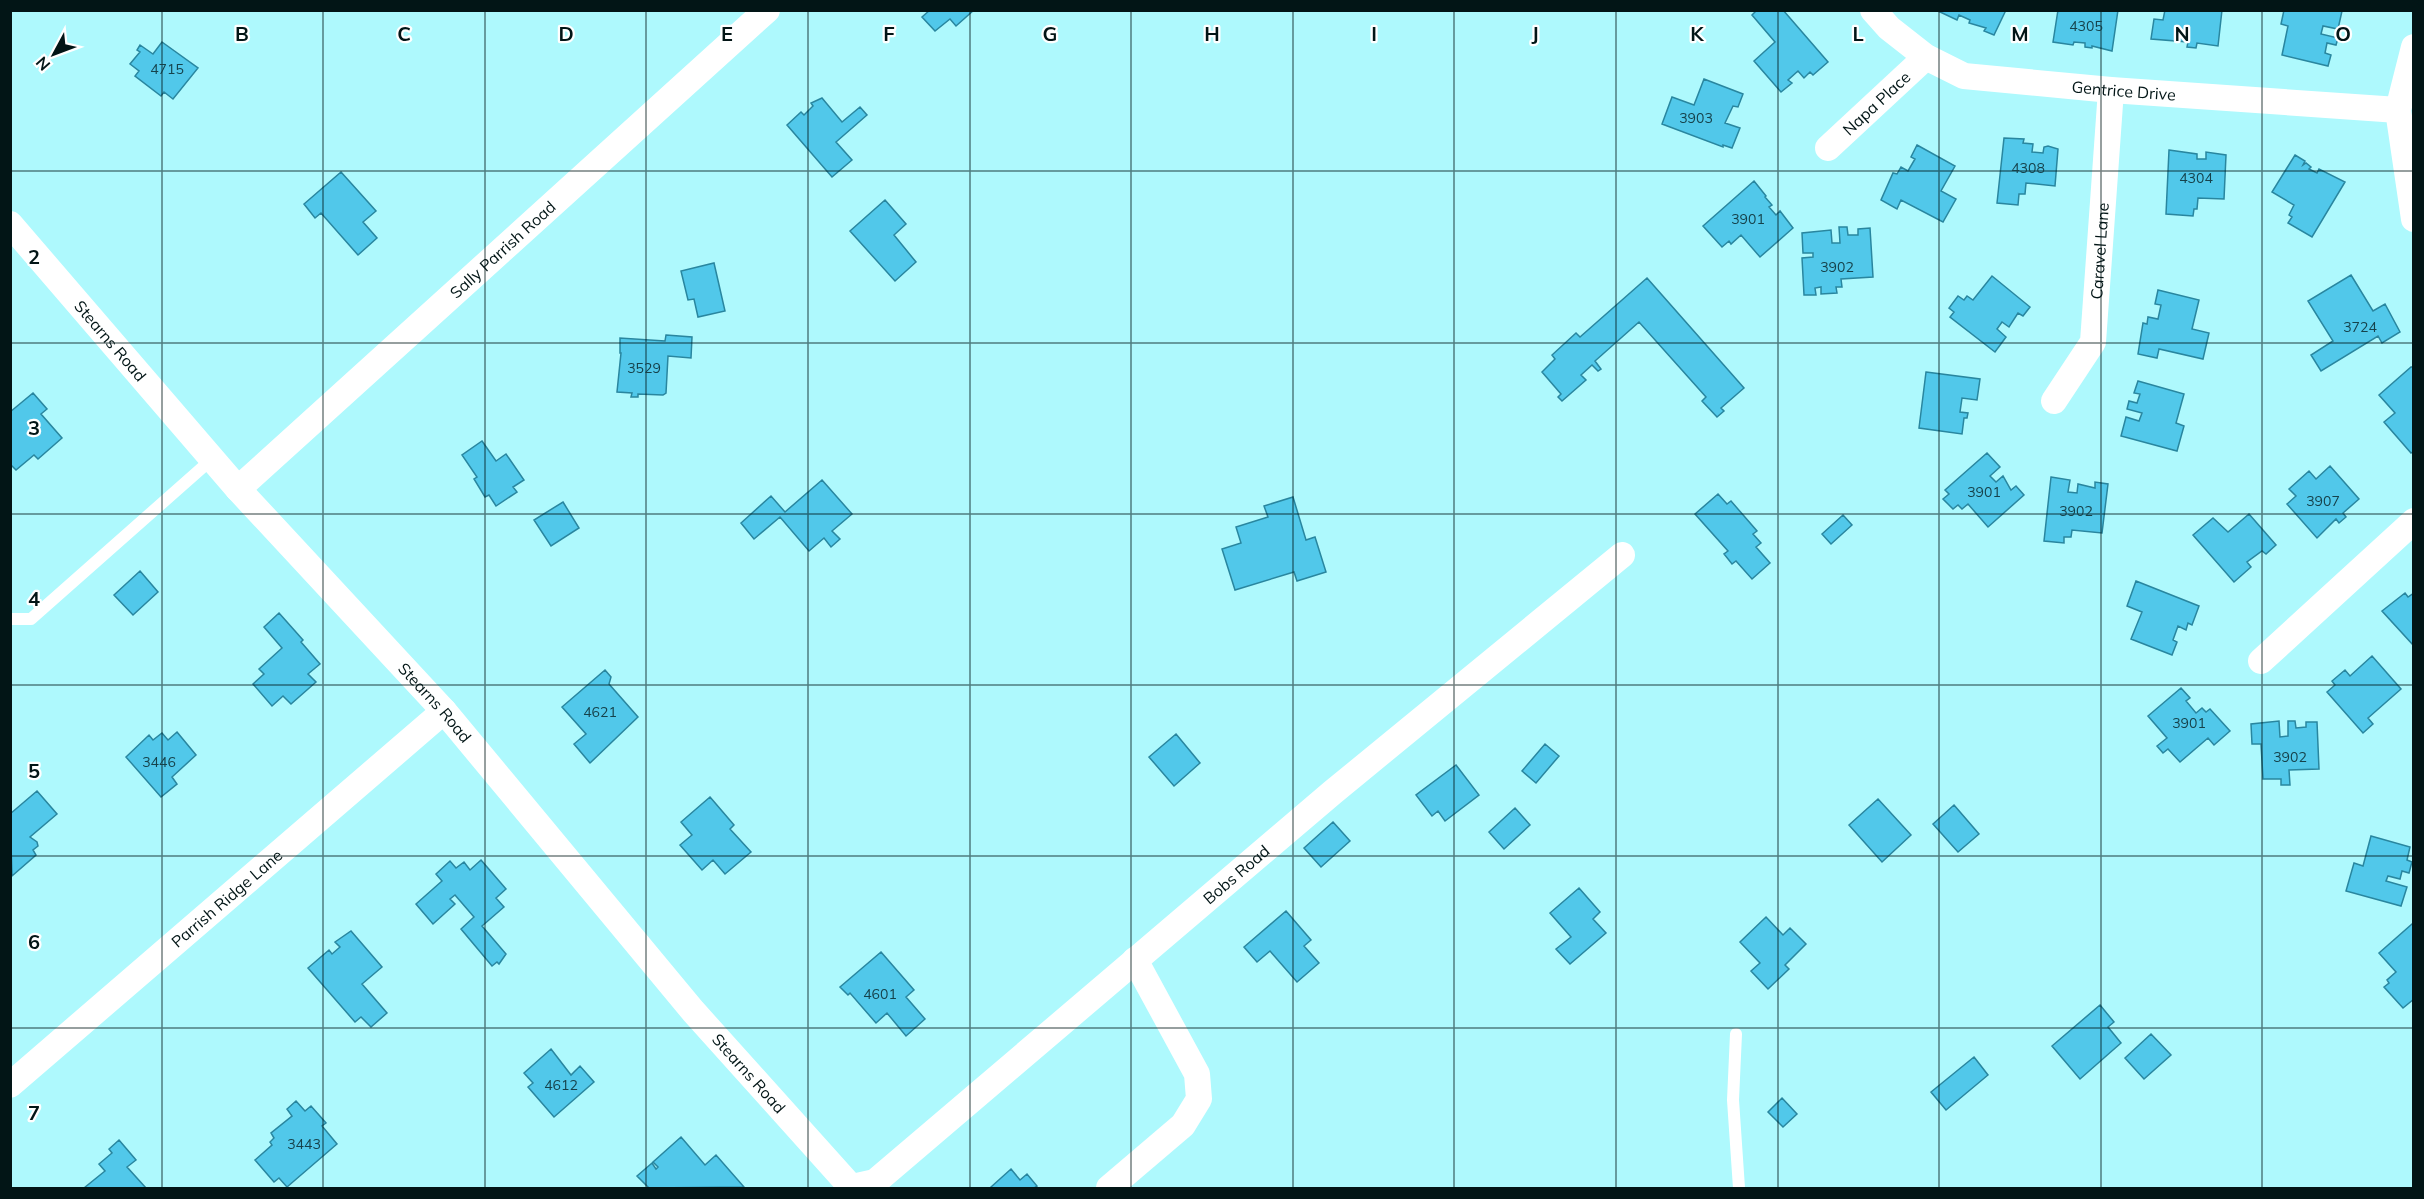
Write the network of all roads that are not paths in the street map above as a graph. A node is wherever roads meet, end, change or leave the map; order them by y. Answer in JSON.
{"nodes":[{"id":1,"x":767,"y":10,"type":"edge"},
{"id":2,"x":1873,"y":10,"type":"edge"},
{"id":3,"x":2414,"y":47,"type":"edge"},
{"id":4,"x":1926,"y":57,"type":"junction"},
{"id":5,"x":2111,"y":90,"type":"junction"},
{"id":6,"x":2398,"y":110,"type":"junction"},
{"id":7,"x":1828,"y":148,"type":"dead end"},
{"id":8,"x":2414,"y":219,"type":"edge"},
{"id":9,"x":10,"y":224,"type":"edge"},
{"id":10,"x":2054,"y":401,"type":"dead end"},
{"id":11,"x":212,"y":459,"type":"junction"},
{"id":12,"x":238,"y":489,"type":"junction"},
{"id":13,"x":2414,"y":521,"type":"edge"},
{"id":14,"x":1622,"y":555,"type":"dead end"},
{"id":15,"x":10,"y":619,"type":"edge"},
{"id":16,"x":2261,"y":661,"type":"dead end"},
{"id":17,"x":444,"y":711,"type":"junction"},
{"id":18,"x":1135,"y":960,"type":"junction"},
{"id":19,"x":1736,"y":1034,"type":"dead end"},
{"id":20,"x":10,"y":1085,"type":"edge"},
{"id":21,"x":850,"y":1188,"type":"edge"},
{"id":22,"x":1109,"y":1188,"type":"edge"},
{"id":23,"x":1739,"y":1188,"type":"edge"}],
"edges":[{"from":1,"to":12,"type":"street","name":"Sally Parrish Road"},
{"from":2,"to":4,"type":"street","name":"Gentrice Drive"},
{"from":3,"to":6,"type":"street"},
{"from":4,"to":5,"type":"street","name":"Gentrice Drive"},
{"from":4,"to":7,"type":"street","name":"Napa Place"},
{"from":5,"to":6,"type":"street","name":"Gentrice Drive"},
{"from":5,"to":10,"type":"street","name":"Caravel Lane"},
{"from":6,"to":8,"type":"street"},
{"from":9,"to":11,"type":"street","name":"Stearns Road"},
{"from":11,"to":12,"type":"street","name":"Stearns Road"},
{"from":11,"to":15,"type":"lane"},
{"from":12,"to":17,"type":"street","name":"Stearns Road"},
{"from":13,"to":16,"type":"street"},
{"from":14,"to":18,"type":"street","name":"Bobs Road"},
{"from":17,"to":20,"type":"street","name":"Parrish Ridge Lane"},
{"from":17,"to":21,"type":"street","name":"Stearns Road"},
{"from":18,"to":21,"type":"street","name":"Bobs Road"},
{"from":18,"to":22,"type":"street"},
{"from":19,"to":23,"type":"lane"}]}
